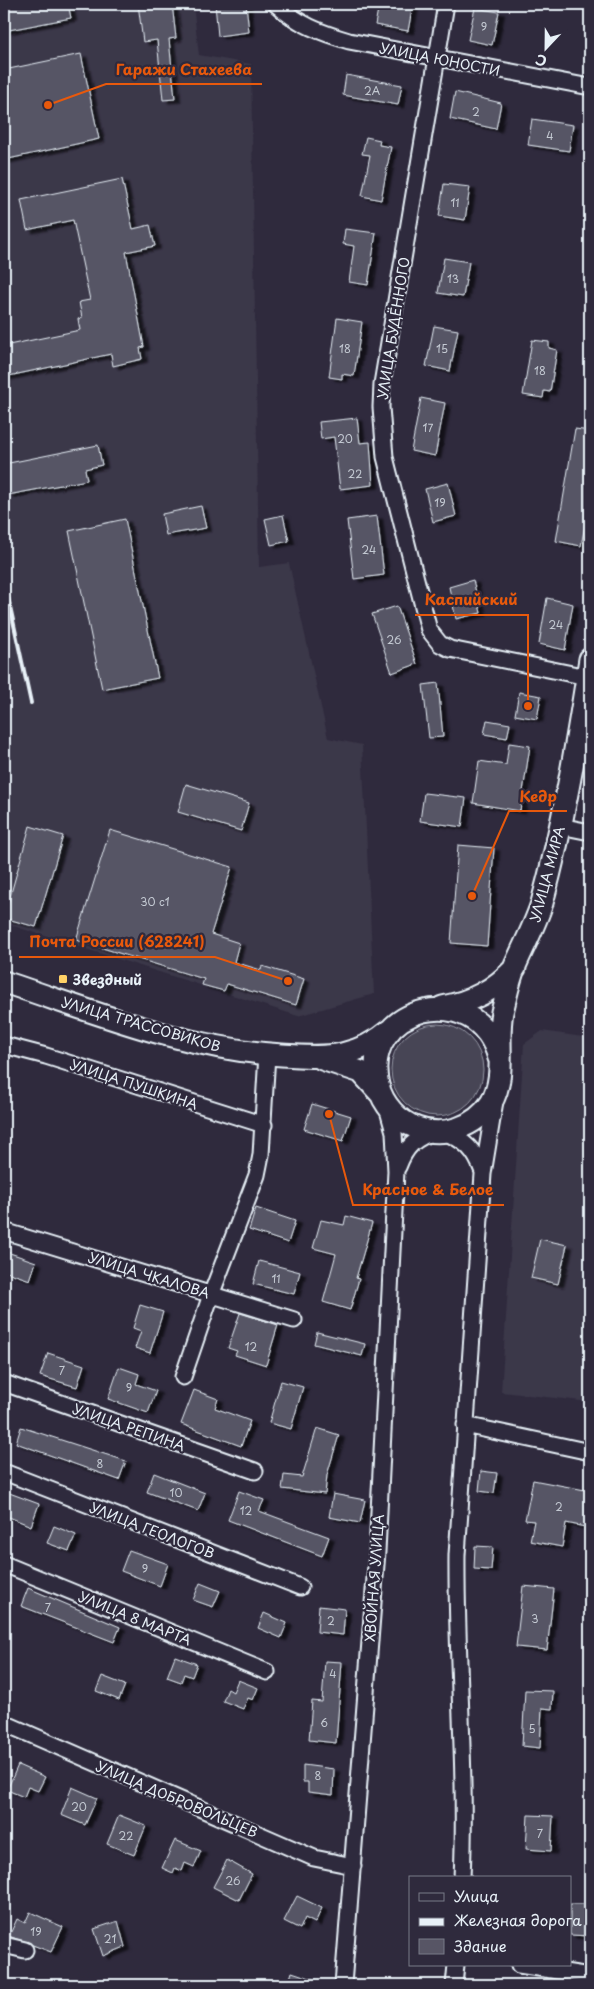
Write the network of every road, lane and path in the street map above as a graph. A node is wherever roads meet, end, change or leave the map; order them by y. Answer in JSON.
{"nodes":[{"id":1,"x":276,"y":4,"type":"edge"},
{"id":2,"x":446,"y":4,"type":"edge"},
{"id":3,"x":436,"y":60,"type":"junction"},
{"id":4,"x":590,"y":87,"type":"edge"},
{"id":5,"x":589,"y":669,"type":"edge"},
{"id":6,"x":560,"y":826,"type":"junction"},
{"id":7,"x":590,"y":832,"type":"edge"},
{"id":8,"x":515,"y":967,"type":"junction"},
{"id":9,"x":4,"y":982,"type":"edge"},
{"id":10,"x":429,"y":1009,"type":"junction"},
{"id":11,"x":394,"y":1026,"type":"junction"},
{"id":12,"x":4,"y":1046,"type":"edge"},
{"id":13,"x":267,"y":1054,"type":"junction"},
{"id":14,"x":310,"y":1056,"type":"junction"},
{"id":15,"x":499,"y":1058,"type":"junction"},
{"id":16,"x":497,"y":1090,"type":"junction"},
{"id":17,"x":382,"y":1097,"type":"junction"},
{"id":18,"x":264,"y":1125,"type":"junction"},
{"id":19,"x":439,"y":1132,"type":"junction"},
{"id":20,"x":396,"y":1171,"type":"junction"},
{"id":21,"x":483,"y":1174,"type":"junction"},
{"id":22,"x":4,"y":1231,"type":"edge"},
{"id":23,"x":211,"y":1295,"type":"junction"},
{"id":24,"x":294,"y":1320,"type":"dead end"},
{"id":25,"x":183,"y":1377,"type":"dead end"},
{"id":26,"x":4,"y":1383,"type":"edge"},
{"id":27,"x":464,"y":1425,"type":"junction"},
{"id":28,"x":590,"y":1452,"type":"edge"},
{"id":29,"x":255,"y":1470,"type":"dead end"},
{"id":30,"x":4,"y":1472,"type":"edge"},
{"id":31,"x":4,"y":1564,"type":"edge"},
{"id":32,"x":300,"y":1587,"type":"dead end"},
{"id":33,"x":266,"y":1672,"type":"dead end"},
{"id":34,"x":4,"y":1723,"type":"edge"},
{"id":35,"x":353,"y":1866,"type":"junction"},
{"id":36,"x":462,"y":1876,"type":"edge"},
{"id":37,"x":4,"y":1945,"type":"edge"},
{"id":38,"x":25,"y":1950,"type":"dead end"},
{"id":39,"x":456,"y":1966,"type":"edge"},
{"id":40,"x":525,"y":1966,"type":"edge"},
{"id":41,"x":590,"y":1976,"type":"edge"},
{"id":42,"x":344,"y":1985,"type":"edge"},
{"id":43,"x":454,"y":1985,"type":"edge"}],
"edges":[{"from":1,"to":3,"type":"street","name":"УЛИЦА ЮНОСТИ"},
{"from":2,"to":3,"type":"street","name":"УЛИЦА БУДЁННОГО"},
{"from":3,"to":4,"type":"street","name":"УЛИЦА ЮНОСТИ"},
{"from":3,"to":5,"type":"street","name":"УЛИЦА БУДЁННОГО"},
{"from":5,"to":6,"type":"main road","name":"УЛИЦА МИРА"},
{"from":6,"to":7,"type":"street"},
{"from":6,"to":8,"type":"main road","name":"УЛИЦА МИРА"},
{"from":8,"to":10,"type":"main road"},
{"from":8,"to":15,"type":"main road","name":"УЛИЦА МИРА"},
{"from":9,"to":13,"type":"main road","name":"УЛИЦА ТРАССОВИКОВ"},
{"from":10,"to":11,"type":"main road"},
{"from":10,"to":15,"type":"main road"},
{"from":11,"to":14,"type":"main road"},
{"from":11,"to":17,"type":"main road"},
{"from":12,"to":18,"type":"street","name":"УЛИЦА ПУШКИНА"},
{"from":13,"to":14,"type":"main road","name":"УЛИЦА ТРАССОВИКОВ"},
{"from":13,"to":18,"type":"street"},
{"from":14,"to":17,"type":"main road"},
{"from":15,"to":16,"type":"main road"},
{"from":16,"to":19,"type":"main road"},
{"from":16,"to":21,"type":"street"},
{"from":17,"to":19,"type":"main road"},
{"from":17,"to":20,"type":"street","name":"ХВОЙНАЯ УЛИЦА"},
{"from":18,"to":23,"type":"street"},
{"from":19,"to":20,"type":"street"},
{"from":19,"to":21,"type":"street"},
{"from":20,"to":35,"type":"street","name":"ХВОЙНАЯ УЛИЦА"},
{"from":21,"to":27,"type":"street"},
{"from":22,"to":23,"type":"street","name":"УЛИЦА ЧКАЛОВА"},
{"from":23,"to":24,"type":"street","name":"УЛИЦА ЧКАЛОВА"},
{"from":23,"to":25,"type":"street"},
{"from":26,"to":29,"type":"street","name":"УЛИЦА РЕПИНА"},
{"from":27,"to":28,"type":"street"},
{"from":27,"to":36,"type":"street"},
{"from":30,"to":32,"type":"street","name":"УЛИЦА ГЕОЛОГОВ"},
{"from":31,"to":33,"type":"street","name":"УЛИЦА 8 МАРТА"},
{"from":34,"to":35,"type":"street","name":"УЛИЦА ДОБРОВОЛЬЦЕВ"},
{"from":35,"to":42,"type":"street","name":"ХВОЙНАЯ УЛИЦА"},
{"from":37,"to":38,"type":"street"},
{"from":39,"to":43,"type":"street"},
{"from":40,"to":41,"type":"street"}]}
